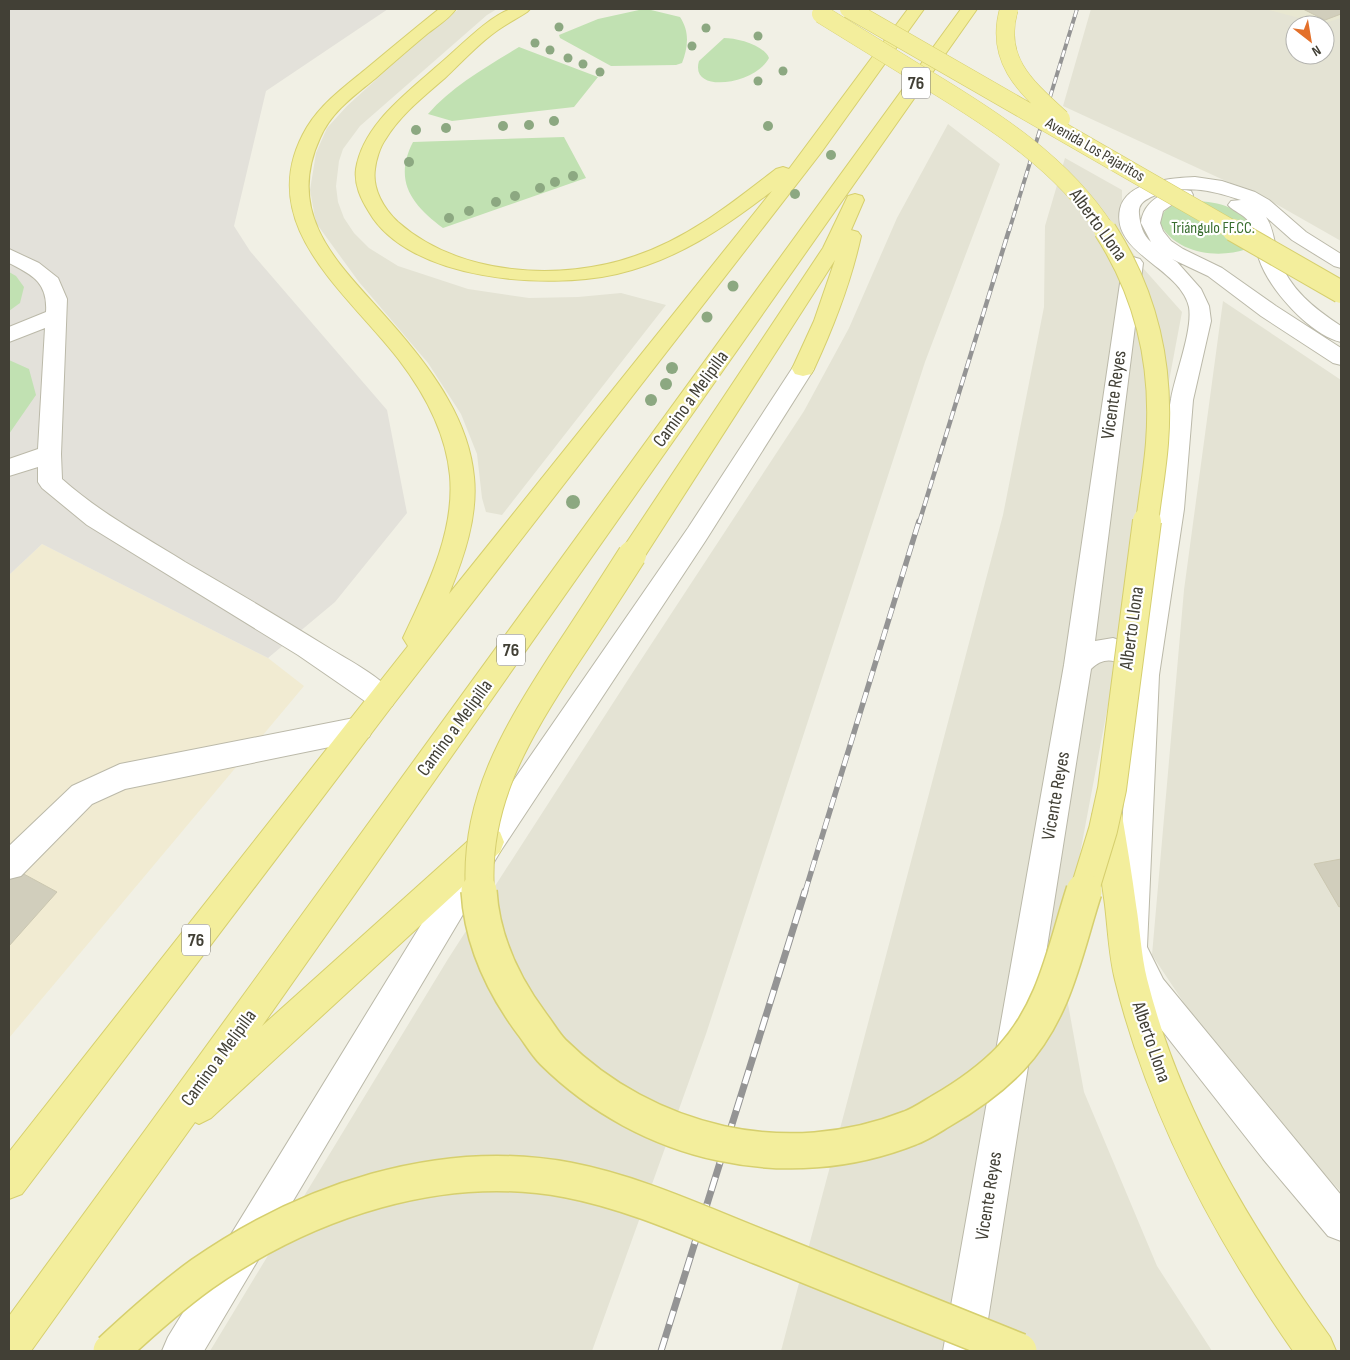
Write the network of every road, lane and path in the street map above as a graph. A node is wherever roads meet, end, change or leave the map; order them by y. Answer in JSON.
{"nodes":[{"id":1,"x":448,"y":9,"type":"edge"},
{"id":2,"x":522,"y":9,"type":"edge"},
{"id":3,"x":848,"y":9,"type":"edge"},
{"id":4,"x":916,"y":9,"type":"edge"},
{"id":5,"x":969,"y":9,"type":"edge"},
{"id":6,"x":1009,"y":9,"type":"edge"},
{"id":7,"x":814,"y":10,"type":"edge"},
{"id":8,"x":814,"y":150,"type":"junction"},
{"id":9,"x":863,"y":158,"type":"junction"},
{"id":10,"x":1124,"y":167,"type":"junction"},
{"id":11,"x":855,"y":200,"type":"junction"},
{"id":12,"x":1154,"y":254,"type":"junction"},
{"id":13,"x":9,"y":255,"type":"edge"},
{"id":14,"x":1341,"y":262,"type":"edge"},
{"id":15,"x":1341,"y":292,"type":"edge"},
{"id":16,"x":56,"y":315,"type":"junction"},
{"id":17,"x":1341,"y":335,"type":"edge"},
{"id":18,"x":9,"y":336,"type":"edge"},
{"id":19,"x":1341,"y":358,"type":"edge"},
{"id":20,"x":803,"y":370,"type":"joint"},
{"id":21,"x":1341,"y":371,"type":"edge"},
{"id":22,"x":49,"y":454,"type":"junction"},
{"id":23,"x":9,"y":468,"type":"edge"},
{"id":24,"x":1078,"y":665,"type":"junction"},
{"id":25,"x":1145,"y":675,"type":"junction"},
{"id":26,"x":382,"y":698,"type":"junction"},
{"id":27,"x":359,"y":728,"type":"junction"},
{"id":28,"x":1107,"y":815,"type":"junction"},
{"id":29,"x":488,"y":842,"type":"junction"},
{"id":30,"x":10,"y":866,"type":"dead end"},
{"id":31,"x":159,"y":1142,"type":"junction"},
{"id":32,"x":9,"y":1181,"type":"edge"},
{"id":33,"x":1341,"y":1223,"type":"edge"},
{"id":34,"x":9,"y":1348,"type":"edge"},
{"id":35,"x":111,"y":1351,"type":"edge"},
{"id":36,"x":182,"y":1351,"type":"edge"},
{"id":37,"x":964,"y":1351,"type":"edge"},
{"id":38,"x":1020,"y":1351,"type":"edge"},
{"id":39,"x":1316,"y":1351,"type":"edge"}],
"edges":[{"from":1,"to":26,"type":"main road"},
{"from":2,"to":8,"type":"main road"},
{"from":3,"to":10,"type":"main road","name":"Avenida Los Pajaritos","bridge":true},
{"from":4,"to":8,"type":"main road","number":"76"},
{"from":5,"to":9,"type":"main road","name":"Camino a Melipilla","number":"76"},
{"from":6,"to":10,"type":"main road","bridge":true},
{"from":7,"to":28,"type":"main road","name":"Alberto Llona","bridge":true},
{"from":8,"to":26,"type":"main road","number":"76"},
{"from":9,"to":11,"type":"main road"},
{"from":9,"to":31,"type":"main road","name":"Camino a Melipilla","number":"76"},
{"from":10,"to":15,"type":"main road","name":"Avenida Los Pajaritos","bridge":true},
{"from":11,"to":20,"type":"main road"},
{"from":11,"to":28,"type":"main road","bridge":true},
{"from":12,"to":14,"type":"street"},
{"from":12,"to":21,"type":"street"},
{"from":12,"to":24,"type":"street","name":"Vicente Reyes"},
{"from":12,"to":25,"type":"street","name":"Alberto Llona"},
{"from":13,"to":16,"type":"street"},
{"from":16,"to":18,"type":"street"},
{"from":16,"to":22,"type":"street"},
{"from":17,"to":19,"type":"street"},
{"from":20,"to":29,"type":"street"},
{"from":22,"to":23,"type":"street"},
{"from":22,"to":26,"type":"street"},
{"from":24,"to":25,"type":"street"},
{"from":24,"to":37,"type":"street","name":"Vicente Reyes"},
{"from":25,"to":33,"type":"street","name":"Alberto Llona"},
{"from":26,"to":27,"type":"main road","number":"76"},
{"from":27,"to":30,"type":"street"},
{"from":27,"to":32,"type":"main road","number":"76"},
{"from":28,"to":39,"type":"main road","name":"Alberto Llona"},
{"from":29,"to":31,"type":"main road"},
{"from":29,"to":36,"type":"street"},
{"from":31,"to":34,"type":"main road","name":"Camino a Melipilla","number":"76"},
{"from":35,"to":38,"type":"main road","bridge":true}]}
